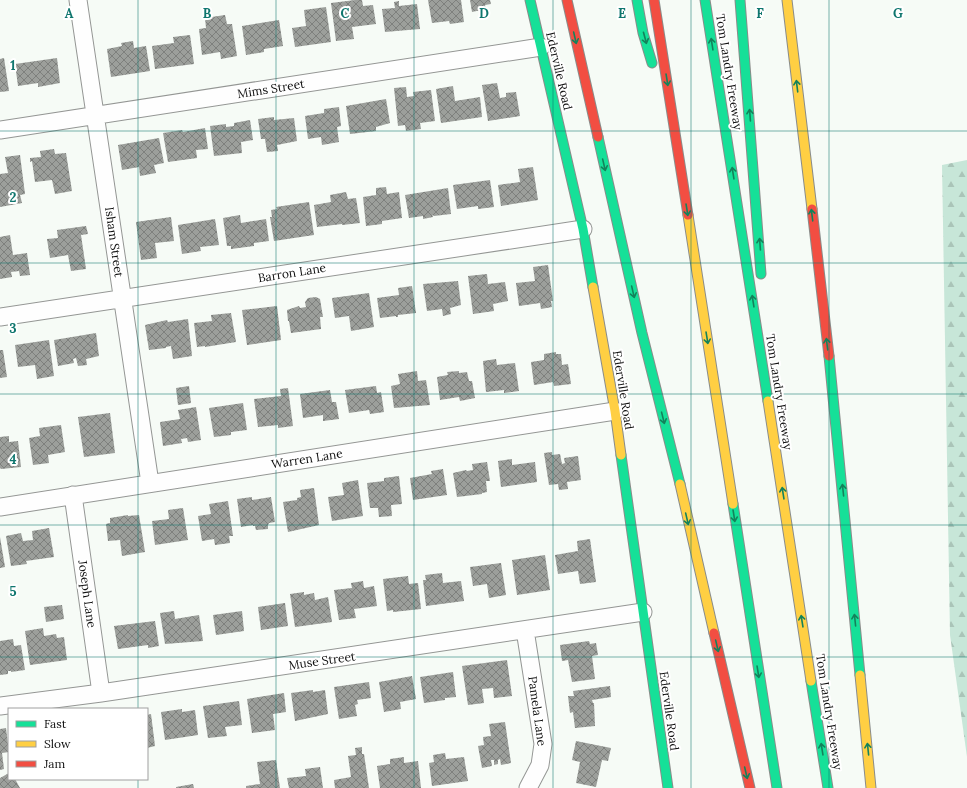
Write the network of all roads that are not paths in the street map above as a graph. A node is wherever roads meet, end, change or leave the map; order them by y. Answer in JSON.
{"nodes":[{"id":1,"x":78,"y":0,"type":"edge"},
{"id":2,"x":530,"y":0,"type":"edge"},
{"id":3,"x":566,"y":0,"type":"edge"},
{"id":4,"x":638,"y":0,"type":"edge"},
{"id":5,"x":654,"y":0,"type":"edge"},
{"id":6,"x":705,"y":0,"type":"edge"},
{"id":7,"x":740,"y":0,"type":"edge"},
{"id":8,"x":787,"y":0,"type":"edge"},
{"id":9,"x":541,"y":47,"type":"junction"},
{"id":10,"x":654,"y":71,"type":"dead end"},
{"id":11,"x":658,"y":87,"type":"dead end"},
{"id":12,"x":95,"y":116,"type":"junction"},
{"id":13,"x":0,"y":130,"type":"edge"},
{"id":14,"x":681,"y":171,"type":"junction"},
{"id":15,"x":583,"y":229,"type":"junction"},
{"id":16,"x":761,"y":280,"type":"dead end"},
{"id":17,"x":122,"y":299,"type":"junction"},
{"id":18,"x":762,"y":304,"type":"dead end"},
{"id":19,"x":0,"y":317,"type":"edge"},
{"id":20,"x":763,"y":367,"type":"junction"},
{"id":21,"x":615,"y":411,"type":"junction"},
{"id":22,"x":150,"y":483,"type":"junction"},
{"id":23,"x":73,"y":495,"type":"junction"},
{"id":24,"x":0,"y":506,"type":"edge"},
{"id":25,"x":643,"y":612,"type":"junction"},
{"id":26,"x":525,"y":630,"type":"junction"},
{"id":27,"x":101,"y":694,"type":"junction"},
{"id":28,"x":0,"y":706,"type":"edge"},
{"id":29,"x":528,"y":788,"type":"edge"},
{"id":30,"x":668,"y":788,"type":"edge"},
{"id":31,"x":750,"y":788,"type":"edge"},
{"id":32,"x":776,"y":788,"type":"edge"},
{"id":33,"x":828,"y":788,"type":"edge"},
{"id":34,"x":871,"y":788,"type":"edge"}],
"edges":[{"from":1,"to":12,"type":"street","name":"Isham Street"},
{"from":2,"to":9,"type":"main road","name":"Ederville Road"},
{"from":3,"to":31,"type":"main road","one_way":true},
{"from":4,"to":10,"type":"main road","one_way":true},
{"from":5,"to":14,"type":"main road","one_way":true},
{"from":20,"to":6,"type":"main road","name":"Tom Landry Freeway","one_way":true},
{"from":16,"to":7,"type":"main road","one_way":true},
{"from":34,"to":8,"type":"main road","one_way":true},
{"from":9,"to":12,"type":"street","name":"Mims Street"},
{"from":9,"to":15,"type":"main road","name":"Ederville Road"},
{"from":11,"to":14,"type":"main road"},
{"from":12,"to":13,"type":"street","name":"Mims Street"},
{"from":12,"to":17,"type":"street","name":"Isham Street"},
{"from":14,"to":32,"type":"main road","one_way":true},
{"from":15,"to":17,"type":"street","name":"Barron Lane"},
{"from":15,"to":21,"type":"main road","name":"Ederville Road"},
{"from":17,"to":19,"type":"street","name":"Barron Lane"},
{"from":17,"to":22,"type":"street","name":"Isham Street"},
{"from":18,"to":20,"type":"main road"},
{"from":33,"to":20,"type":"main road","name":"Tom Landry Freeway","one_way":true},
{"from":21,"to":22,"type":"street","name":"Warren Lane"},
{"from":21,"to":25,"type":"main road","name":"Ederville Road"},
{"from":22,"to":23,"type":"street","name":"Warren Lane"},
{"from":23,"to":24,"type":"street","name":"Warren Lane"},
{"from":23,"to":27,"type":"street","name":"Joseph Lane"},
{"from":25,"to":26,"type":"street","name":"Muse Street"},
{"from":25,"to":30,"type":"main road","name":"Ederville Road"},
{"from":26,"to":27,"type":"street","name":"Muse Street"},
{"from":26,"to":29,"type":"street","name":"Pamela Lane"},
{"from":27,"to":28,"type":"street","name":"Muse Street"}]}
